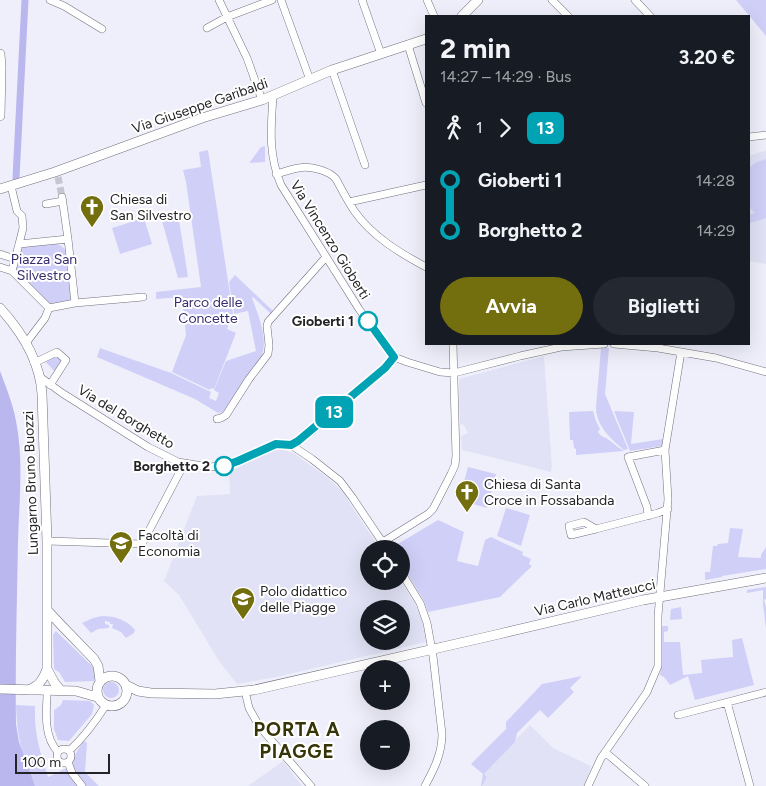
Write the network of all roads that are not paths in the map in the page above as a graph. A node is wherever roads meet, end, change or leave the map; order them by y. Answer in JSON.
{"nodes":[{"id":1,"x":50,"y":0,"type":"edge"},
{"id":2,"x":219,"y":0,"type":"edge"},
{"id":3,"x":272,"y":0,"type":"edge"},
{"id":4,"x":281,"y":0,"type":"edge"},
{"id":5,"x":362,"y":0,"type":"edge"},
{"id":6,"x":427,"y":0,"type":"edge"},
{"id":7,"x":478,"y":0,"type":"edge"},
{"id":8,"x":552,"y":0,"type":"edge"},
{"id":9,"x":635,"y":0,"type":"edge"},
{"id":10,"x":434,"y":15,"type":"edge"},
{"id":11,"x":463,"y":15,"type":"edge"},
{"id":12,"x":567,"y":15,"type":"edge"},
{"id":13,"x":649,"y":15,"type":"edge"},
{"id":14,"x":227,"y":17,"type":"junction"},
{"id":15,"x":207,"y":28,"type":"dead end"},
{"id":16,"x":102,"y":29,"type":"dead end"},
{"id":17,"x":425,"y":39,"type":"edge"},
{"id":18,"x":408,"y":45,"type":"junction"},
{"id":19,"x":0,"y":54,"type":"edge"},
{"id":20,"x":380,"y":54,"type":"junction"},
{"id":21,"x":332,"y":70,"type":"junction"},
{"id":22,"x":310,"y":80,"type":"junction"},
{"id":23,"x":273,"y":96,"type":"junction"},
{"id":24,"x":262,"y":100,"type":"junction"},
{"id":25,"x":425,"y":100,"type":"edge"},
{"id":26,"x":0,"y":116,"type":"edge"},
{"id":27,"x":766,"y":135,"type":"edge"},
{"id":28,"x":750,"y":137,"type":"edge"},
{"id":29,"x":365,"y":165,"type":"dead end"},
{"id":30,"x":276,"y":174,"type":"junction"},
{"id":31,"x":425,"y":185,"type":"edge"},
{"id":32,"x":11,"y":186,"type":"junction"},
{"id":33,"x":0,"y":189,"type":"edge"},
{"id":34,"x":349,"y":202,"type":"junction"},
{"id":35,"x":46,"y":204,"type":"dead end"},
{"id":36,"x":68,"y":239,"type":"junction"},
{"id":37,"x":20,"y":244,"type":"junction"},
{"id":38,"x":0,"y":254,"type":"edge"},
{"id":39,"x":326,"y":257,"type":"junction"},
{"id":40,"x":15,"y":258,"type":"junction"},
{"id":41,"x":425,"y":266,"type":"edge"},
{"id":42,"x":0,"y":268,"type":"edge"},
{"id":43,"x":12,"y":271,"type":"junction"},
{"id":44,"x":144,"y":297,"type":"dead end"},
{"id":45,"x":75,"y":303,"type":"junction"},
{"id":46,"x":0,"y":308,"type":"edge"},
{"id":47,"x":49,"y":308,"type":"junction"},
{"id":48,"x":26,"y":343,"type":"junction"},
{"id":49,"x":454,"y":345,"type":"edge"},
{"id":50,"x":560,"y":345,"type":"edge"},
{"id":51,"x":625,"y":345,"type":"edge"},
{"id":52,"x":681,"y":352,"type":"junction"},
{"id":53,"x":394,"y":357,"type":"junction"},
{"id":54,"x":34,"y":363,"type":"junction"},
{"id":55,"x":766,"y":372,"type":"edge"},
{"id":56,"x":454,"y":373,"type":"junction"},
{"id":57,"x":40,"y":377,"type":"junction"},
{"id":58,"x":50,"y":385,"type":"junction"},
{"id":59,"x":217,"y":419,"type":"dead end"},
{"id":60,"x":291,"y":445,"type":"junction"},
{"id":61,"x":665,"y":450,"type":"junction"},
{"id":62,"x":184,"y":464,"type":"junction"},
{"id":63,"x":668,"y":510,"type":"junction"},
{"id":64,"x":648,"y":516,"type":"junction"},
{"id":65,"x":596,"y":529,"type":"dead end"},
{"id":66,"x":382,"y":540,"type":"edge"},
{"id":67,"x":392,"y":540,"type":"edge"},
{"id":68,"x":47,"y":541,"type":"junction"},
{"id":69,"x":766,"y":578,"type":"edge"},
{"id":70,"x":410,"y":587,"type":"edge"},
{"id":71,"x":660,"y":597,"type":"junction"},
{"id":72,"x":47,"y":610,"type":"junction"},
{"id":73,"x":62,"y":626,"type":"junction"},
{"id":74,"x":47,"y":634,"type":"junction"},
{"id":75,"x":432,"y":650,"type":"junction"},
{"id":76,"x":47,"y":669,"type":"junction"},
{"id":77,"x":98,"y":684,"type":"junction"},
{"id":78,"x":126,"y":685,"type":"junction"},
{"id":79,"x":0,"y":689,"type":"edge"},
{"id":80,"x":28,"y":690,"type":"junction"},
{"id":81,"x":61,"y":691,"type":"junction"},
{"id":82,"x":76,"y":691,"type":"junction"},
{"id":83,"x":245,"y":691,"type":"junction"},
{"id":84,"x":766,"y":692,"type":"edge"},
{"id":85,"x":151,"y":693,"type":"junction"},
{"id":86,"x":47,"y":696,"type":"dead end"},
{"id":87,"x":97,"y":697,"type":"junction"},
{"id":88,"x":124,"y":699,"type":"junction"},
{"id":89,"x":727,"y":702,"type":"junction"},
{"id":90,"x":106,"y":705,"type":"junction"},
{"id":91,"x":678,"y":715,"type":"dead end"},
{"id":92,"x":69,"y":751,"type":"junction"},
{"id":93,"x":58,"y":752,"type":"junction"},
{"id":94,"x":605,"y":752,"type":"junction"},
{"id":95,"x":68,"y":762,"type":"junction"},
{"id":96,"x":82,"y":786,"type":"edge"},
{"id":97,"x":311,"y":786,"type":"edge"},
{"id":98,"x":425,"y":786,"type":"edge"},
{"id":99,"x":588,"y":786,"type":"edge"},
{"id":100,"x":645,"y":786,"type":"edge"},
{"id":101,"x":750,"y":786,"type":"edge"}],
"edges":[{"from":1,"to":16,"type":"street"},
{"from":2,"to":14,"type":"street"},
{"from":3,"to":14,"type":"street"},
{"from":4,"to":22,"type":"street"},
{"from":5,"to":20,"type":"street"},
{"from":6,"to":10,"type":"street"},
{"from":7,"to":11,"type":"street"},
{"from":8,"to":12,"type":"street"},
{"from":9,"to":13,"type":"street"},
{"from":14,"to":15,"type":"street"},
{"from":14,"to":24,"type":"street"},
{"from":17,"to":18,"type":"street","name":"Via Giuseppe Garibaldi"},
{"from":18,"to":20,"type":"street","name":"Via Giuseppe Garibaldi"},
{"from":18,"to":25,"type":"street"},
{"from":19,"to":26,"type":"street"},
{"from":20,"to":21,"type":"street","name":"Via Giuseppe Garibaldi"},
{"from":21,"to":22,"type":"street","name":"Via Giuseppe Garibaldi"},
{"from":21,"to":29,"type":"street"},
{"from":22,"to":23,"type":"street","name":"Via Giuseppe Garibaldi"},
{"from":23,"to":24,"type":"street","name":"Via Giuseppe Garibaldi"},
{"from":23,"to":30,"type":"street","name":"Via Vincenzo Gioberti"},
{"from":24,"to":32,"type":"street","name":"Via Giuseppe Garibaldi"},
{"from":27,"to":28,"type":"street"},
{"from":30,"to":34,"type":"street"},
{"from":30,"to":39,"type":"street","name":"Via Vincenzo Gioberti"},
{"from":31,"to":34,"type":"street"},
{"from":32,"to":33,"type":"street","name":"Via Giuseppe Garibaldi"},
{"from":32,"to":37,"type":"street"},
{"from":34,"to":41,"type":"street"},
{"from":35,"to":36,"type":"street"},
{"from":36,"to":37,"type":"street"},
{"from":36,"to":45,"type":"street"},
{"from":37,"to":40,"type":"street"},
{"from":38,"to":40,"type":"street"},
{"from":39,"to":53,"type":"street","name":"Via Vincenzo Gioberti"},
{"from":39,"to":59,"type":"street"},
{"from":40,"to":43,"type":"street"},
{"from":42,"to":43,"type":"street"},
{"from":43,"to":47,"type":"street"},
{"from":44,"to":45,"type":"street"},
{"from":45,"to":47,"type":"street"},
{"from":46,"to":48,"type":"street","name":"Lungarno Bruno Buozzi"},
{"from":47,"to":48,"type":"street"},
{"from":48,"to":54,"type":"street","name":"Lungarno Bruno Buozzi"},
{"from":49,"to":56,"type":"street"},
{"from":50,"to":56,"type":"street"},
{"from":51,"to":52,"type":"street"},
{"from":52,"to":55,"type":"street"},
{"from":52,"to":61,"type":"street"},
{"from":53,"to":56,"type":"street"},
{"from":53,"to":60,"type":"street"},
{"from":54,"to":57,"type":"street","name":"Lungarno Bruno Buozzi"},
{"from":54,"to":58,"type":"street"},
{"from":56,"to":67,"type":"street"},
{"from":57,"to":58,"type":"street","name":"Via del Borghetto"},
{"from":57,"to":68,"type":"street","name":"Lungarno Bruno Buozzi"},
{"from":58,"to":62,"type":"street","name":"Via del Borghetto"},
{"from":60,"to":62,"type":"street","name":"Via del Borghetto"},
{"from":60,"to":66,"type":"street"},
{"from":61,"to":63,"type":"street"},
{"from":61,"to":64,"type":"street"},
{"from":62,"to":68,"type":"street"},
{"from":63,"to":64,"type":"street"},
{"from":63,"to":71,"type":"street"},
{"from":64,"to":65,"type":"street"},
{"from":68,"to":72,"type":"street","name":"Lungarno Bruno Buozzi"},
{"from":69,"to":71,"type":"street","name":"Via Carlo Matteucci"},
{"from":70,"to":75,"type":"street"},
{"from":71,"to":75,"type":"street","name":"Via Carlo Matteucci"},
{"from":71,"to":94,"type":"street"},
{"from":72,"to":73,"type":"street"},
{"from":72,"to":74,"type":"street","name":"Lungarno Bruno Buozzi"},
{"from":73,"to":74,"type":"street"},
{"from":73,"to":77,"type":"street"},
{"from":74,"to":76,"type":"street","name":"Lungarno Bruno Buozzi"},
{"from":75,"to":83,"type":"street","name":"Via Carlo Matteucci"},
{"from":75,"to":98,"type":"street"},
{"from":76,"to":80,"type":"street"},
{"from":76,"to":81,"type":"street"},
{"from":77,"to":78,"type":"street"},
{"from":77,"to":82,"type":"street"},
{"from":77,"to":87,"type":"street"},
{"from":78,"to":85,"type":"street"},
{"from":78,"to":88,"type":"street"},
{"from":79,"to":80,"type":"street"},
{"from":80,"to":81,"type":"street"},
{"from":81,"to":82,"type":"street"},
{"from":82,"to":87,"type":"street"},
{"from":83,"to":85,"type":"street","name":"Via Carlo Matteucci"},
{"from":83,"to":97,"type":"street"},
{"from":84,"to":89,"type":"street"},
{"from":85,"to":88,"type":"street"},
{"from":86,"to":93,"type":"street"},
{"from":87,"to":90,"type":"street"},
{"from":88,"to":90,"type":"street"},
{"from":89,"to":91,"type":"street"},
{"from":89,"to":101,"type":"street"},
{"from":90,"to":92,"type":"street"},
{"from":92,"to":93,"type":"street"},
{"from":92,"to":95,"type":"street"},
{"from":93,"to":95,"type":"street"},
{"from":94,"to":99,"type":"street"},
{"from":94,"to":100,"type":"street"},
{"from":95,"to":96,"type":"street"}]}
